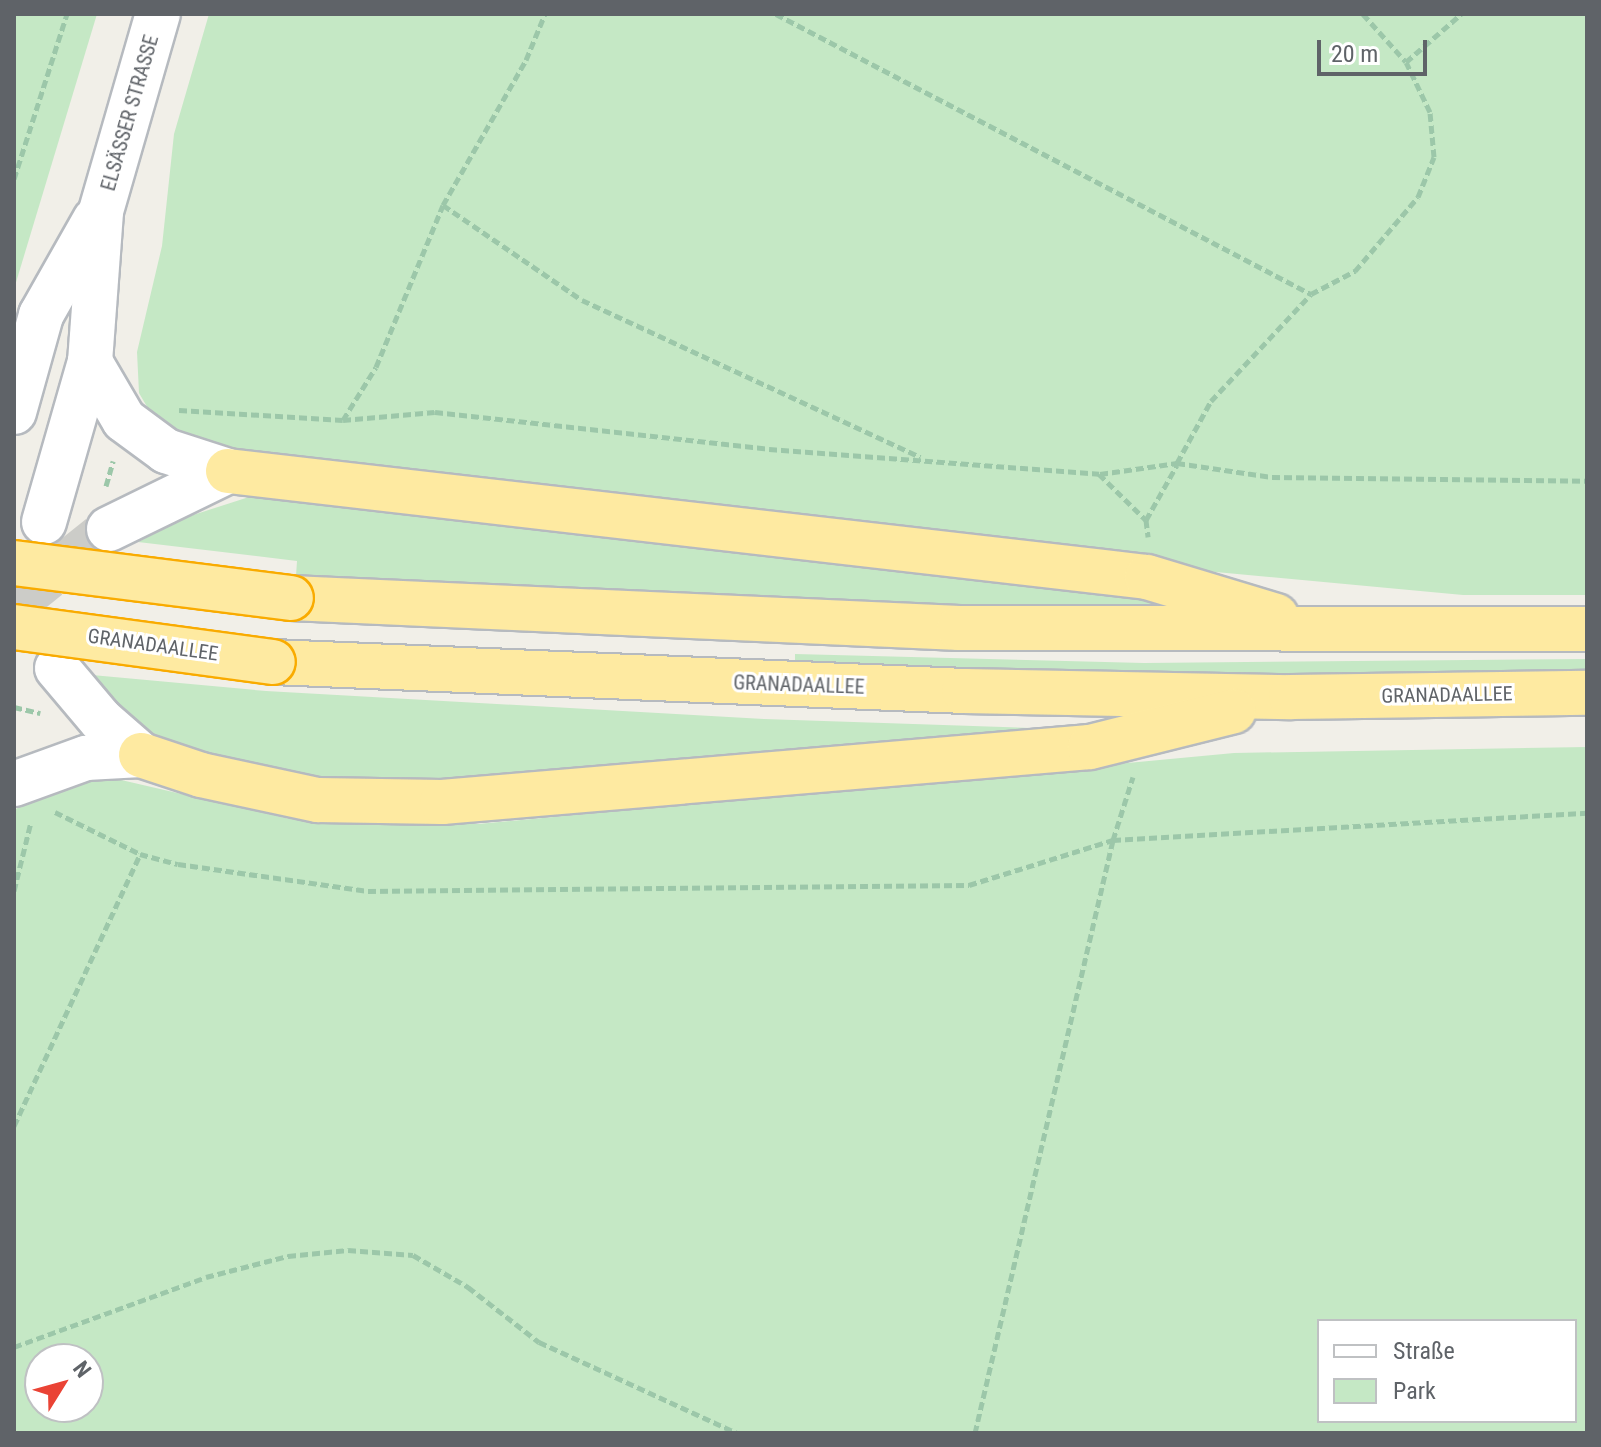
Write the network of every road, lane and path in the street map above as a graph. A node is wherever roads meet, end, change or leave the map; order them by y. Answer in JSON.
{"nodes":[{"id":1,"x":67,"y":14,"type":"edge"},
{"id":2,"x":158,"y":14,"type":"edge"},
{"id":3,"x":545,"y":14,"type":"edge"},
{"id":4,"x":776,"y":14,"type":"edge"},
{"id":5,"x":1363,"y":14,"type":"edge"},
{"id":6,"x":1461,"y":14,"type":"edge"},
{"id":7,"x":1406,"y":62,"type":"junction"},
{"id":8,"x":14,"y":179,"type":"edge"},
{"id":9,"x":443,"y":205,"type":"junction"},
{"id":10,"x":101,"y":211,"type":"junction"},
{"id":11,"x":1311,"y":294,"type":"junction"},
{"id":12,"x":28,"y":328,"type":"edge"},
{"id":13,"x":90,"y":362,"type":"junction"},
{"id":14,"x":14,"y":412,"type":"edge"},
{"id":15,"x":124,"y":420,"type":"junction"},
{"id":16,"x":343,"y":420,"type":"junction"},
{"id":17,"x":929,"y":460,"type":"junction"},
{"id":18,"x":1177,"y":464,"type":"junction"},
{"id":19,"x":228,"y":471,"type":"junction"},
{"id":20,"x":1099,"y":474,"type":"junction"},
{"id":21,"x":1587,"y":481,"type":"edge"},
{"id":22,"x":106,"y":512,"type":"joint"},
{"id":23,"x":1146,"y":520,"type":"junction"},
{"id":24,"x":44,"y":522,"type":"dead end"},
{"id":25,"x":1148,"y":553,"type":"dead end"},
{"id":26,"x":14,"y":563,"type":"edge"},
{"id":27,"x":14,"y":627,"type":"edge"},
{"id":28,"x":1587,"y":629,"type":"edge"},
{"id":29,"x":1324,"y":631,"type":"junction"},
{"id":30,"x":57,"y":668,"type":"dead end"},
{"id":31,"x":1587,"y":693,"type":"edge"},
{"id":32,"x":1291,"y":697,"type":"junction"},
{"id":33,"x":14,"y":707,"type":"edge"},
{"id":34,"x":45,"y":714,"type":"dead end"},
{"id":35,"x":141,"y":755,"type":"junction"},
{"id":36,"x":1136,"y":766,"type":"dead end"},
{"id":37,"x":23,"y":801,"type":"edge"},
{"id":38,"x":49,"y":810,"type":"dead end"},
{"id":39,"x":1587,"y":813,"type":"edge"},
{"id":40,"x":1113,"y":840,"type":"junction"},
{"id":41,"x":140,"y":854,"type":"junction"},
{"id":42,"x":14,"y":891,"type":"edge"},
{"id":43,"x":14,"y":1126,"type":"edge"},
{"id":44,"x":14,"y":1347,"type":"edge"},
{"id":45,"x":737,"y":1433,"type":"edge"},
{"id":46,"x":975,"y":1433,"type":"edge"}],
"edges":[{"from":1,"to":8,"type":"path"},
{"from":2,"to":10,"type":"main road","name":"ELSÄSSER STRASSE"},
{"from":3,"to":9,"type":"path"},
{"from":4,"to":11,"type":"path"},
{"from":5,"to":7,"type":"path"},
{"from":6,"to":7,"type":"path"},
{"from":7,"to":11,"type":"path"},
{"from":9,"to":16,"type":"path"},
{"from":9,"to":17,"type":"path"},
{"from":10,"to":12,"type":"main road","name":"ELSÄSSER STRASSE"},
{"from":10,"to":13,"type":"main road","name":"ELSÄSSER STRASSE"},
{"from":11,"to":18,"type":"path"},
{"from":12,"to":14,"type":"main road","name":"ELSÄSSER STRASSE"},
{"from":13,"to":15,"type":"main road"},
{"from":13,"to":24,"type":"main road","name":"ELSÄSSER STRASSE"},
{"from":15,"to":16,"type":"path"},
{"from":15,"to":19,"type":"main road"},
{"from":15,"to":22,"type":"path"},
{"from":16,"to":17,"type":"path"},
{"from":17,"to":20,"type":"path"},
{"from":18,"to":20,"type":"path"},
{"from":18,"to":21,"type":"path"},
{"from":18,"to":23,"type":"path"},
{"from":19,"to":22,"type":"main road"},
{"from":19,"to":29,"type":"highway"},
{"from":20,"to":23,"type":"path"},
{"from":23,"to":25,"type":"path"},
{"from":26,"to":29,"type":"highway","bridge":true},
{"from":27,"to":32,"type":"highway","name":"GRANADAALLEE","bridge":true},
{"from":28,"to":29,"type":"highway"},
{"from":30,"to":35,"type":"main road"},
{"from":31,"to":32,"type":"highway","name":"GRANADAALLEE"},
{"from":32,"to":35,"type":"highway"},
{"from":33,"to":34,"type":"path"},
{"from":35,"to":37,"type":"main road"},
{"from":36,"to":40,"type":"path"},
{"from":37,"to":42,"type":"path"},
{"from":38,"to":41,"type":"path"},
{"from":39,"to":40,"type":"path"},
{"from":40,"to":41,"type":"path"},
{"from":40,"to":46,"type":"path"},
{"from":41,"to":43,"type":"path"},
{"from":44,"to":45,"type":"path"}]}
